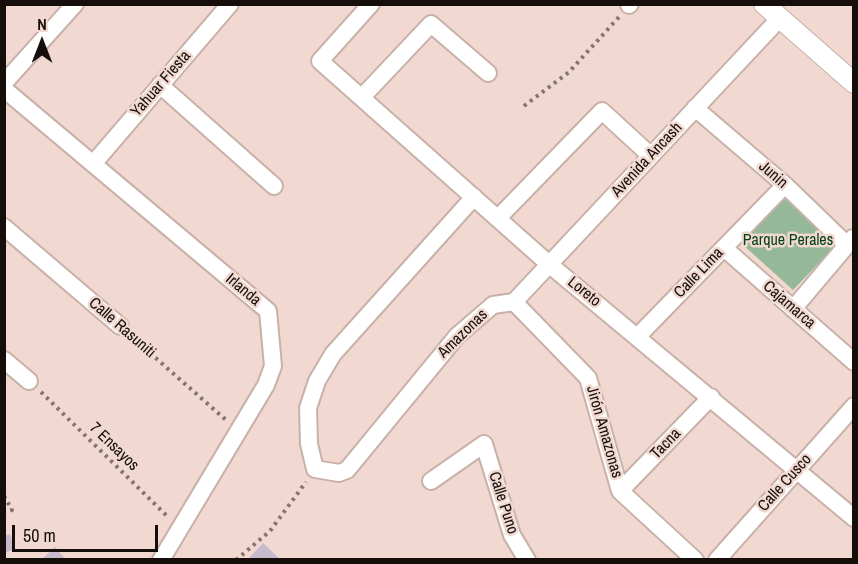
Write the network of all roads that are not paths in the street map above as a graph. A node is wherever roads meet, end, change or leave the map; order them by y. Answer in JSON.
{"nodes":[{"id":1,"x":75,"y":4,"type":"edge"},
{"id":2,"x":230,"y":4,"type":"edge"},
{"id":3,"x":371,"y":4,"type":"edge"},
{"id":4,"x":764,"y":4,"type":"edge"},
{"id":5,"x":780,"y":18,"type":"junction"},
{"id":6,"x":488,"y":73,"type":"dead end"},
{"id":7,"x":4,"y":83,"type":"edge"},
{"id":8,"x":854,"y":83,"type":"edge"},
{"id":9,"x":160,"y":85,"type":"junction"},
{"id":10,"x":4,"y":89,"type":"edge"},
{"id":11,"x":363,"y":96,"type":"junction"},
{"id":12,"x":695,"y":108,"type":"junction"},
{"id":13,"x":651,"y":156,"type":"junction"},
{"id":14,"x":93,"y":164,"type":"junction"},
{"id":15,"x":785,"y":185,"type":"junction"},
{"id":16,"x":274,"y":186,"type":"dead end"},
{"id":17,"x":474,"y":198,"type":"junction"},
{"id":18,"x":498,"y":218,"type":"junction"},
{"id":19,"x":4,"y":227,"type":"edge"},
{"id":20,"x":850,"y":241,"type":"edge"},
{"id":21,"x":724,"y":248,"type":"junction"},
{"id":22,"x":550,"y":265,"type":"junction"},
{"id":23,"x":514,"y":302,"type":"junction"},
{"id":24,"x":793,"y":309,"type":"junction"},
{"id":25,"x":120,"y":326,"type":"road end"},
{"id":26,"x":638,"y":336,"type":"junction"},
{"id":27,"x":4,"y":360,"type":"edge"},
{"id":28,"x":854,"y":362,"type":"edge"},
{"id":29,"x":29,"y":381,"type":"road end"},
{"id":30,"x":711,"y":397,"type":"junction"},
{"id":31,"x":854,"y":406,"type":"edge"},
{"id":32,"x":797,"y":469,"type":"junction"},
{"id":33,"x":431,"y":482,"type":"dead end"},
{"id":34,"x":620,"y":491,"type":"junction"},
{"id":35,"x":854,"y":518,"type":"edge"},
{"id":36,"x":161,"y":560,"type":"edge"},
{"id":37,"x":527,"y":560,"type":"edge"},
{"id":38,"x":695,"y":560,"type":"edge"},
{"id":39,"x":717,"y":560,"type":"edge"}],
"edges":[{"from":1,"to":7,"type":"street"},
{"from":2,"to":9,"type":"street","name":"Yahuar Fiesta"},
{"from":3,"to":11,"type":"street","name":"Loreto"},
{"from":4,"to":5,"type":"street"},
{"from":5,"to":8,"type":"street"},
{"from":5,"to":12,"type":"street","name":"Avenida Ancash"},
{"from":6,"to":11,"type":"street"},
{"from":9,"to":14,"type":"street","name":"Yahuar Fiesta"},
{"from":9,"to":16,"type":"street"},
{"from":10,"to":14,"type":"street","name":"Irlanda"},
{"from":11,"to":17,"type":"street","name":"Loreto"},
{"from":12,"to":13,"type":"street","name":"Avenida Ancash"},
{"from":12,"to":15,"type":"street","name":"Junin"},
{"from":13,"to":18,"type":"street"},
{"from":13,"to":22,"type":"street","name":"Avenida Ancash"},
{"from":14,"to":36,"type":"street","name":"Irlanda"},
{"from":15,"to":20,"type":"street","name":"Junin"},
{"from":15,"to":21,"type":"street","name":"Calle Lima"},
{"from":17,"to":18,"type":"street","name":"Loreto"},
{"from":17,"to":23,"type":"street","name":"Amazonas"},
{"from":18,"to":22,"type":"street","name":"Loreto"},
{"from":19,"to":25,"type":"street","name":"Calle Rasuniti"},
{"from":20,"to":24,"type":"street"},
{"from":21,"to":24,"type":"street","name":"Cajamarca"},
{"from":21,"to":26,"type":"street","name":"Calle Lima"},
{"from":22,"to":23,"type":"street","name":"Avenida Ancash"},
{"from":22,"to":26,"type":"street","name":"Loreto"},
{"from":23,"to":34,"type":"street","name":"Jirón Amazonas"},
{"from":24,"to":28,"type":"street","name":"Cajamarca"},
{"from":26,"to":30,"type":"street","name":"Loreto"},
{"from":27,"to":29,"type":"street"},
{"from":30,"to":32,"type":"street","name":"Loreto"},
{"from":30,"to":34,"type":"street","name":"Tacna"},
{"from":31,"to":32,"type":"street","name":"Calle Cusco"},
{"from":32,"to":35,"type":"street","name":"Loreto"},
{"from":32,"to":39,"type":"street","name":"Calle Cusco"},
{"from":33,"to":37,"type":"street","name":"Calle Puno"},
{"from":34,"to":38,"type":"street","name":"Jirón Amazonas"}]}
